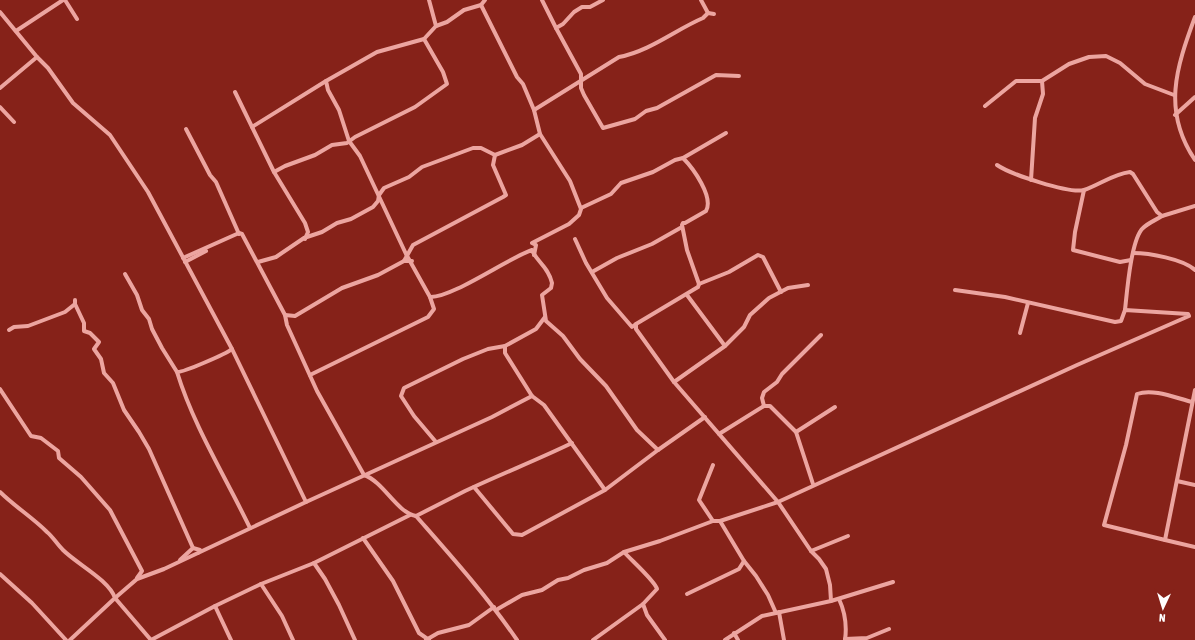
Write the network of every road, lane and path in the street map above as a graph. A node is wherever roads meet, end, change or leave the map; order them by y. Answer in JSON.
{"nodes":[{"id":1,"x":62,"y":0,"type":"edge"},
{"id":2,"x":429,"y":0,"type":"edge"},
{"id":3,"x":485,"y":0,"type":"edge"},
{"id":4,"x":542,"y":0,"type":"edge"},
{"id":5,"x":603,"y":0,"type":"edge"},
{"id":6,"x":701,"y":0,"type":"edge"},
{"id":7,"x":481,"y":5,"type":"junction"},
{"id":8,"x":0,"y":12,"type":"edge"},
{"id":9,"x":708,"y":13,"type":"junction"},
{"id":10,"x":714,"y":14,"type":"dead end"},
{"id":11,"x":1195,"y":17,"type":"edge"},
{"id":12,"x":77,"y":19,"type":"dead end"},
{"id":13,"x":436,"y":26,"type":"junction"},
{"id":14,"x":556,"y":28,"type":"junction"},
{"id":15,"x":16,"y":30,"type":"junction"},
{"id":16,"x":424,"y":39,"type":"junction"},
{"id":17,"x":37,"y":57,"type":"junction"},
{"id":18,"x":739,"y":76,"type":"dead end"},
{"id":19,"x":582,"y":80,"type":"junction"},
{"id":20,"x":326,"y":81,"type":"junction"},
{"id":21,"x":1042,"y":81,"type":"junction"},
{"id":22,"x":0,"y":88,"type":"edge"},
{"id":23,"x":235,"y":92,"type":"dead end"},
{"id":24,"x":1174,"y":95,"type":"junction"},
{"id":25,"x":1195,"y":97,"type":"edge"},
{"id":26,"x":985,"y":106,"type":"dead end"},
{"id":27,"x":0,"y":107,"type":"edge"},
{"id":28,"x":534,"y":110,"type":"junction"},
{"id":29,"x":1175,"y":115,"type":"junction"},
{"id":30,"x":14,"y":122,"type":"dead end"},
{"id":31,"x":252,"y":127,"type":"junction"},
{"id":32,"x":186,"y":129,"type":"dead end"},
{"id":33,"x":726,"y":133,"type":"dead end"},
{"id":34,"x":540,"y":134,"type":"junction"},
{"id":35,"x":350,"y":142,"type":"junction"},
{"id":36,"x":494,"y":155,"type":"junction"},
{"id":37,"x":683,"y":158,"type":"junction"},
{"id":38,"x":1195,"y":160,"type":"edge"},
{"id":39,"x":997,"y":165,"type":"dead end"},
{"id":40,"x":274,"y":172,"type":"junction"},
{"id":41,"x":1031,"y":180,"type":"junction"},
{"id":42,"x":1084,"y":190,"type":"junction"},
{"id":43,"x":379,"y":195,"type":"junction"},
{"id":44,"x":1195,"y":206,"type":"edge"},
{"id":45,"x":581,"y":208,"type":"junction"},
{"id":46,"x":1162,"y":216,"type":"junction"},
{"id":47,"x":682,"y":227,"type":"junction"},
{"id":48,"x":239,"y":234,"type":"junction"},
{"id":49,"x":304,"y":239,"type":"junction"},
{"id":50,"x":575,"y":239,"type":"dead end"},
{"id":51,"x":406,"y":254,"type":"junction"},
{"id":52,"x":1133,"y":254,"type":"junction"},
{"id":53,"x":534,"y":257,"type":"junction"},
{"id":54,"x":184,"y":260,"type":"junction"},
{"id":55,"x":1131,"y":260,"type":"junction"},
{"id":56,"x":404,"y":261,"type":"junction"},
{"id":57,"x":412,"y":261,"type":"junction"},
{"id":58,"x":258,"y":262,"type":"junction"},
{"id":59,"x":1195,"y":270,"type":"edge"},
{"id":60,"x":592,"y":272,"type":"junction"},
{"id":61,"x":125,"y":274,"type":"dead end"},
{"id":62,"x":699,"y":284,"type":"junction"},
{"id":63,"x":808,"y":285,"type":"dead end"},
{"id":64,"x":954,"y":290,"type":"dead end"},
{"id":65,"x":781,"y":292,"type":"junction"},
{"id":66,"x":687,"y":295,"type":"junction"},
{"id":67,"x":430,"y":297,"type":"junction"},
{"id":68,"x":1028,"y":303,"type":"junction"},
{"id":69,"x":1124,"y":310,"type":"junction"},
{"id":70,"x":1195,"y":314,"type":"edge"},
{"id":71,"x":285,"y":315,"type":"junction"},
{"id":72,"x":545,"y":316,"type":"junction"},
{"id":73,"x":1190,"y":316,"type":"junction"},
{"id":74,"x":636,"y":324,"type":"junction"},
{"id":75,"x":8,"y":330,"type":"dead end"},
{"id":76,"x":1020,"y":333,"type":"dead end"},
{"id":77,"x":821,"y":334,"type":"dead end"},
{"id":78,"x":505,"y":346,"type":"junction"},
{"id":79,"x":725,"y":346,"type":"junction"},
{"id":80,"x":232,"y":349,"type":"junction"},
{"id":81,"x":177,"y":372,"type":"junction"},
{"id":82,"x":310,"y":375,"type":"junction"},
{"id":83,"x":674,"y":382,"type":"junction"},
{"id":84,"x":0,"y":389,"type":"edge"},
{"id":85,"x":1195,"y":390,"type":"edge"},
{"id":86,"x":532,"y":396,"type":"junction"},
{"id":87,"x":1192,"y":402,"type":"junction"},
{"id":88,"x":764,"y":406,"type":"junction"},
{"id":89,"x":835,"y":407,"type":"dead end"},
{"id":90,"x":705,"y":417,"type":"junction"},
{"id":91,"x":796,"y":432,"type":"junction"},
{"id":92,"x":720,"y":434,"type":"junction"},
{"id":93,"x":436,"y":442,"type":"junction"},
{"id":94,"x":572,"y":443,"type":"junction"},
{"id":95,"x":658,"y":450,"type":"junction"},
{"id":96,"x":713,"y":465,"type":"dead end"},
{"id":97,"x":364,"y":475,"type":"junction"},
{"id":98,"x":1177,"y":481,"type":"junction"},
{"id":99,"x":813,"y":484,"type":"junction"},
{"id":100,"x":1195,"y":485,"type":"edge"},
{"id":101,"x":474,"y":487,"type":"junction"},
{"id":102,"x":605,"y":490,"type":"junction"},
{"id":103,"x":0,"y":492,"type":"edge"},
{"id":104,"x":306,"y":502,"type":"junction"},
{"id":105,"x":778,"y":502,"type":"junction"},
{"id":106,"x":410,"y":515,"type":"junction"},
{"id":107,"x":416,"y":516,"type":"junction"},
{"id":108,"x":713,"y":521,"type":"junction"},
{"id":109,"x":720,"y":521,"type":"junction"},
{"id":110,"x":250,"y":528,"type":"junction"},
{"id":111,"x":848,"y":536,"type":"dead end"},
{"id":112,"x":363,"y":538,"type":"junction"},
{"id":113,"x":1165,"y":540,"type":"junction"},
{"id":114,"x":1195,"y":547,"type":"edge"},
{"id":115,"x":192,"y":548,"type":"junction"},
{"id":116,"x":811,"y":551,"type":"junction"},
{"id":117,"x":624,"y":552,"type":"junction"},
{"id":118,"x":198,"y":553,"type":"junction"},
{"id":119,"x":744,"y":561,"type":"junction"},
{"id":120,"x":178,"y":562,"type":"junction"},
{"id":121,"x":314,"y":563,"type":"junction"},
{"id":122,"x":0,"y":574,"type":"edge"},
{"id":123,"x":137,"y":579,"type":"junction"},
{"id":124,"x":894,"y":582,"type":"dead end"},
{"id":125,"x":261,"y":584,"type":"junction"},
{"id":126,"x":687,"y":594,"type":"dead end"},
{"id":127,"x":115,"y":598,"type":"junction"},
{"id":128,"x":839,"y":599,"type":"junction"},
{"id":129,"x":831,"y":601,"type":"junction"},
{"id":130,"x":643,"y":604,"type":"junction"},
{"id":131,"x":215,"y":606,"type":"junction"},
{"id":132,"x":495,"y":608,"type":"junction"},
{"id":133,"x":777,"y":612,"type":"junction"},
{"id":134,"x":890,"y":629,"type":"dead end"},
{"id":135,"x":734,"y":633,"type":"junction"},
{"id":136,"x":66,"y":640,"type":"edge"},
{"id":137,"x":70,"y":640,"type":"edge"},
{"id":138,"x":151,"y":640,"type":"edge"},
{"id":139,"x":231,"y":640,"type":"edge"},
{"id":140,"x":293,"y":640,"type":"edge"},
{"id":141,"x":355,"y":640,"type":"edge"},
{"id":142,"x":427,"y":640,"type":"edge"},
{"id":143,"x":518,"y":640,"type":"edge"},
{"id":144,"x":593,"y":640,"type":"edge"},
{"id":145,"x":665,"y":640,"type":"edge"},
{"id":146,"x":725,"y":640,"type":"edge"},
{"id":147,"x":738,"y":640,"type":"edge"},
{"id":148,"x":784,"y":640,"type":"edge"},
{"id":149,"x":845,"y":640,"type":"edge"}],
"edges":[{"from":1,"to":12,"type":"street"},
{"from":1,"to":15,"type":"street"},
{"from":2,"to":13,"type":"street"},
{"from":3,"to":7,"type":"street"},
{"from":4,"to":14,"type":"street"},
{"from":5,"to":14,"type":"street"},
{"from":6,"to":9,"type":"street"},
{"from":7,"to":13,"type":"street"},
{"from":7,"to":28,"type":"street"},
{"from":8,"to":15,"type":"street"},
{"from":9,"to":10,"type":"street"},
{"from":9,"to":19,"type":"street"},
{"from":11,"to":24,"type":"street"},
{"from":13,"to":16,"type":"street"},
{"from":14,"to":19,"type":"street"},
{"from":15,"to":17,"type":"street"},
{"from":16,"to":20,"type":"street"},
{"from":16,"to":35,"type":"street"},
{"from":17,"to":22,"type":"street"},
{"from":17,"to":54,"type":"street"},
{"from":18,"to":19,"type":"street"},
{"from":19,"to":28,"type":"street"},
{"from":20,"to":31,"type":"street"},
{"from":20,"to":35,"type":"street"},
{"from":21,"to":24,"type":"street"},
{"from":21,"to":26,"type":"street"},
{"from":21,"to":41,"type":"street"},
{"from":23,"to":31,"type":"street"},
{"from":24,"to":29,"type":"street"},
{"from":25,"to":29,"type":"street"},
{"from":27,"to":30,"type":"street"},
{"from":28,"to":34,"type":"street"},
{"from":29,"to":38,"type":"street"},
{"from":31,"to":40,"type":"street"},
{"from":32,"to":48,"type":"street"},
{"from":33,"to":37,"type":"street"},
{"from":34,"to":36,"type":"street"},
{"from":34,"to":45,"type":"street"},
{"from":35,"to":40,"type":"street"},
{"from":35,"to":43,"type":"street"},
{"from":36,"to":43,"type":"street"},
{"from":36,"to":51,"type":"street"},
{"from":37,"to":45,"type":"street"},
{"from":37,"to":47,"type":"street"},
{"from":39,"to":41,"type":"street"},
{"from":40,"to":49,"type":"street"},
{"from":41,"to":42,"type":"street"},
{"from":42,"to":46,"type":"street"},
{"from":42,"to":55,"type":"street"},
{"from":43,"to":49,"type":"street"},
{"from":43,"to":51,"type":"street"},
{"from":44,"to":46,"type":"street"},
{"from":45,"to":53,"type":"street"},
{"from":46,"to":52,"type":"street"},
{"from":47,"to":60,"type":"street"},
{"from":47,"to":62,"type":"street"},
{"from":48,"to":54,"type":"street"},
{"from":48,"to":58,"type":"street"},
{"from":49,"to":58,"type":"street"},
{"from":50,"to":60,"type":"street"},
{"from":51,"to":56,"type":"street"},
{"from":51,"to":57,"type":"street"},
{"from":52,"to":55,"type":"street"},
{"from":52,"to":59,"type":"street"},
{"from":53,"to":67,"type":"street"},
{"from":53,"to":72,"type":"street"},
{"from":54,"to":80,"type":"street"},
{"from":55,"to":69,"type":"street"},
{"from":56,"to":57,"type":"street"},
{"from":56,"to":71,"type":"street"},
{"from":57,"to":67,"type":"street"},
{"from":58,"to":71,"type":"street"},
{"from":60,"to":74,"type":"street"},
{"from":61,"to":81,"type":"street"},
{"from":62,"to":65,"type":"street"},
{"from":62,"to":66,"type":"street"},
{"from":63,"to":65,"type":"street"},
{"from":64,"to":68,"type":"street"},
{"from":65,"to":79,"type":"street"},
{"from":66,"to":74,"type":"street"},
{"from":66,"to":79,"type":"street"},
{"from":67,"to":82,"type":"street"},
{"from":68,"to":69,"type":"street"},
{"from":68,"to":76,"type":"street"},
{"from":69,"to":73,"type":"street"},
{"from":70,"to":73,"type":"street"},
{"from":71,"to":82,"type":"street"},
{"from":72,"to":78,"type":"street"},
{"from":72,"to":95,"type":"street"},
{"from":73,"to":99,"type":"street"},
{"from":74,"to":83,"type":"street"},
{"from":75,"to":115,"type":"street"},
{"from":77,"to":88,"type":"street"},
{"from":78,"to":86,"type":"street"},
{"from":78,"to":93,"type":"street"},
{"from":79,"to":83,"type":"street"},
{"from":80,"to":81,"type":"street"},
{"from":80,"to":104,"type":"street"},
{"from":81,"to":110,"type":"street"},
{"from":82,"to":97,"type":"street"},
{"from":83,"to":90,"type":"street"},
{"from":84,"to":123,"type":"street"},
{"from":85,"to":87,"type":"street"},
{"from":86,"to":93,"type":"street"},
{"from":86,"to":94,"type":"street"},
{"from":87,"to":98,"type":"street"},
{"from":87,"to":113,"type":"street"},
{"from":88,"to":91,"type":"street"},
{"from":88,"to":92,"type":"street"},
{"from":89,"to":91,"type":"street"},
{"from":90,"to":92,"type":"street"},
{"from":90,"to":95,"type":"street"},
{"from":91,"to":99,"type":"street"},
{"from":92,"to":105,"type":"street"},
{"from":93,"to":97,"type":"street"},
{"from":94,"to":101,"type":"street"},
{"from":94,"to":102,"type":"street"},
{"from":95,"to":102,"type":"street"},
{"from":96,"to":108,"type":"street"},
{"from":97,"to":104,"type":"street"},
{"from":97,"to":106,"type":"street"},
{"from":98,"to":100,"type":"street"},
{"from":98,"to":113,"type":"street"},
{"from":99,"to":105,"type":"street"},
{"from":101,"to":102,"type":"street"},
{"from":101,"to":107,"type":"street"},
{"from":103,"to":127,"type":"street"},
{"from":104,"to":110,"type":"street"},
{"from":105,"to":109,"type":"street"},
{"from":105,"to":116,"type":"street"},
{"from":106,"to":107,"type":"street"},
{"from":106,"to":112,"type":"street"},
{"from":107,"to":132,"type":"street"},
{"from":108,"to":109,"type":"street"},
{"from":108,"to":117,"type":"street"},
{"from":109,"to":119,"type":"street"},
{"from":110,"to":118,"type":"street"},
{"from":111,"to":116,"type":"street"},
{"from":112,"to":121,"type":"street"},
{"from":112,"to":142,"type":"street"},
{"from":113,"to":114,"type":"street"},
{"from":115,"to":118,"type":"street"},
{"from":115,"to":120,"type":"street"},
{"from":116,"to":129,"type":"street"},
{"from":117,"to":130,"type":"street"},
{"from":117,"to":132,"type":"street"},
{"from":118,"to":120,"type":"street"},
{"from":119,"to":126,"type":"street"},
{"from":119,"to":133,"type":"street"},
{"from":120,"to":123,"type":"street"},
{"from":121,"to":125,"type":"street"},
{"from":121,"to":141,"type":"street"},
{"from":122,"to":136,"type":"street"},
{"from":123,"to":127,"type":"street"},
{"from":124,"to":128,"type":"street"},
{"from":125,"to":131,"type":"street"},
{"from":125,"to":140,"type":"street"},
{"from":127,"to":137,"type":"street"},
{"from":127,"to":138,"type":"street"},
{"from":128,"to":129,"type":"street"},
{"from":128,"to":149,"type":"street"},
{"from":129,"to":133,"type":"street"},
{"from":130,"to":144,"type":"street"},
{"from":130,"to":145,"type":"street"},
{"from":131,"to":138,"type":"street"},
{"from":131,"to":139,"type":"street"},
{"from":132,"to":142,"type":"street"},
{"from":132,"to":143,"type":"street"},
{"from":133,"to":135,"type":"street"},
{"from":133,"to":148,"type":"street"},
{"from":134,"to":149,"type":"street"},
{"from":135,"to":146,"type":"street"},
{"from":135,"to":147,"type":"street"}]}
